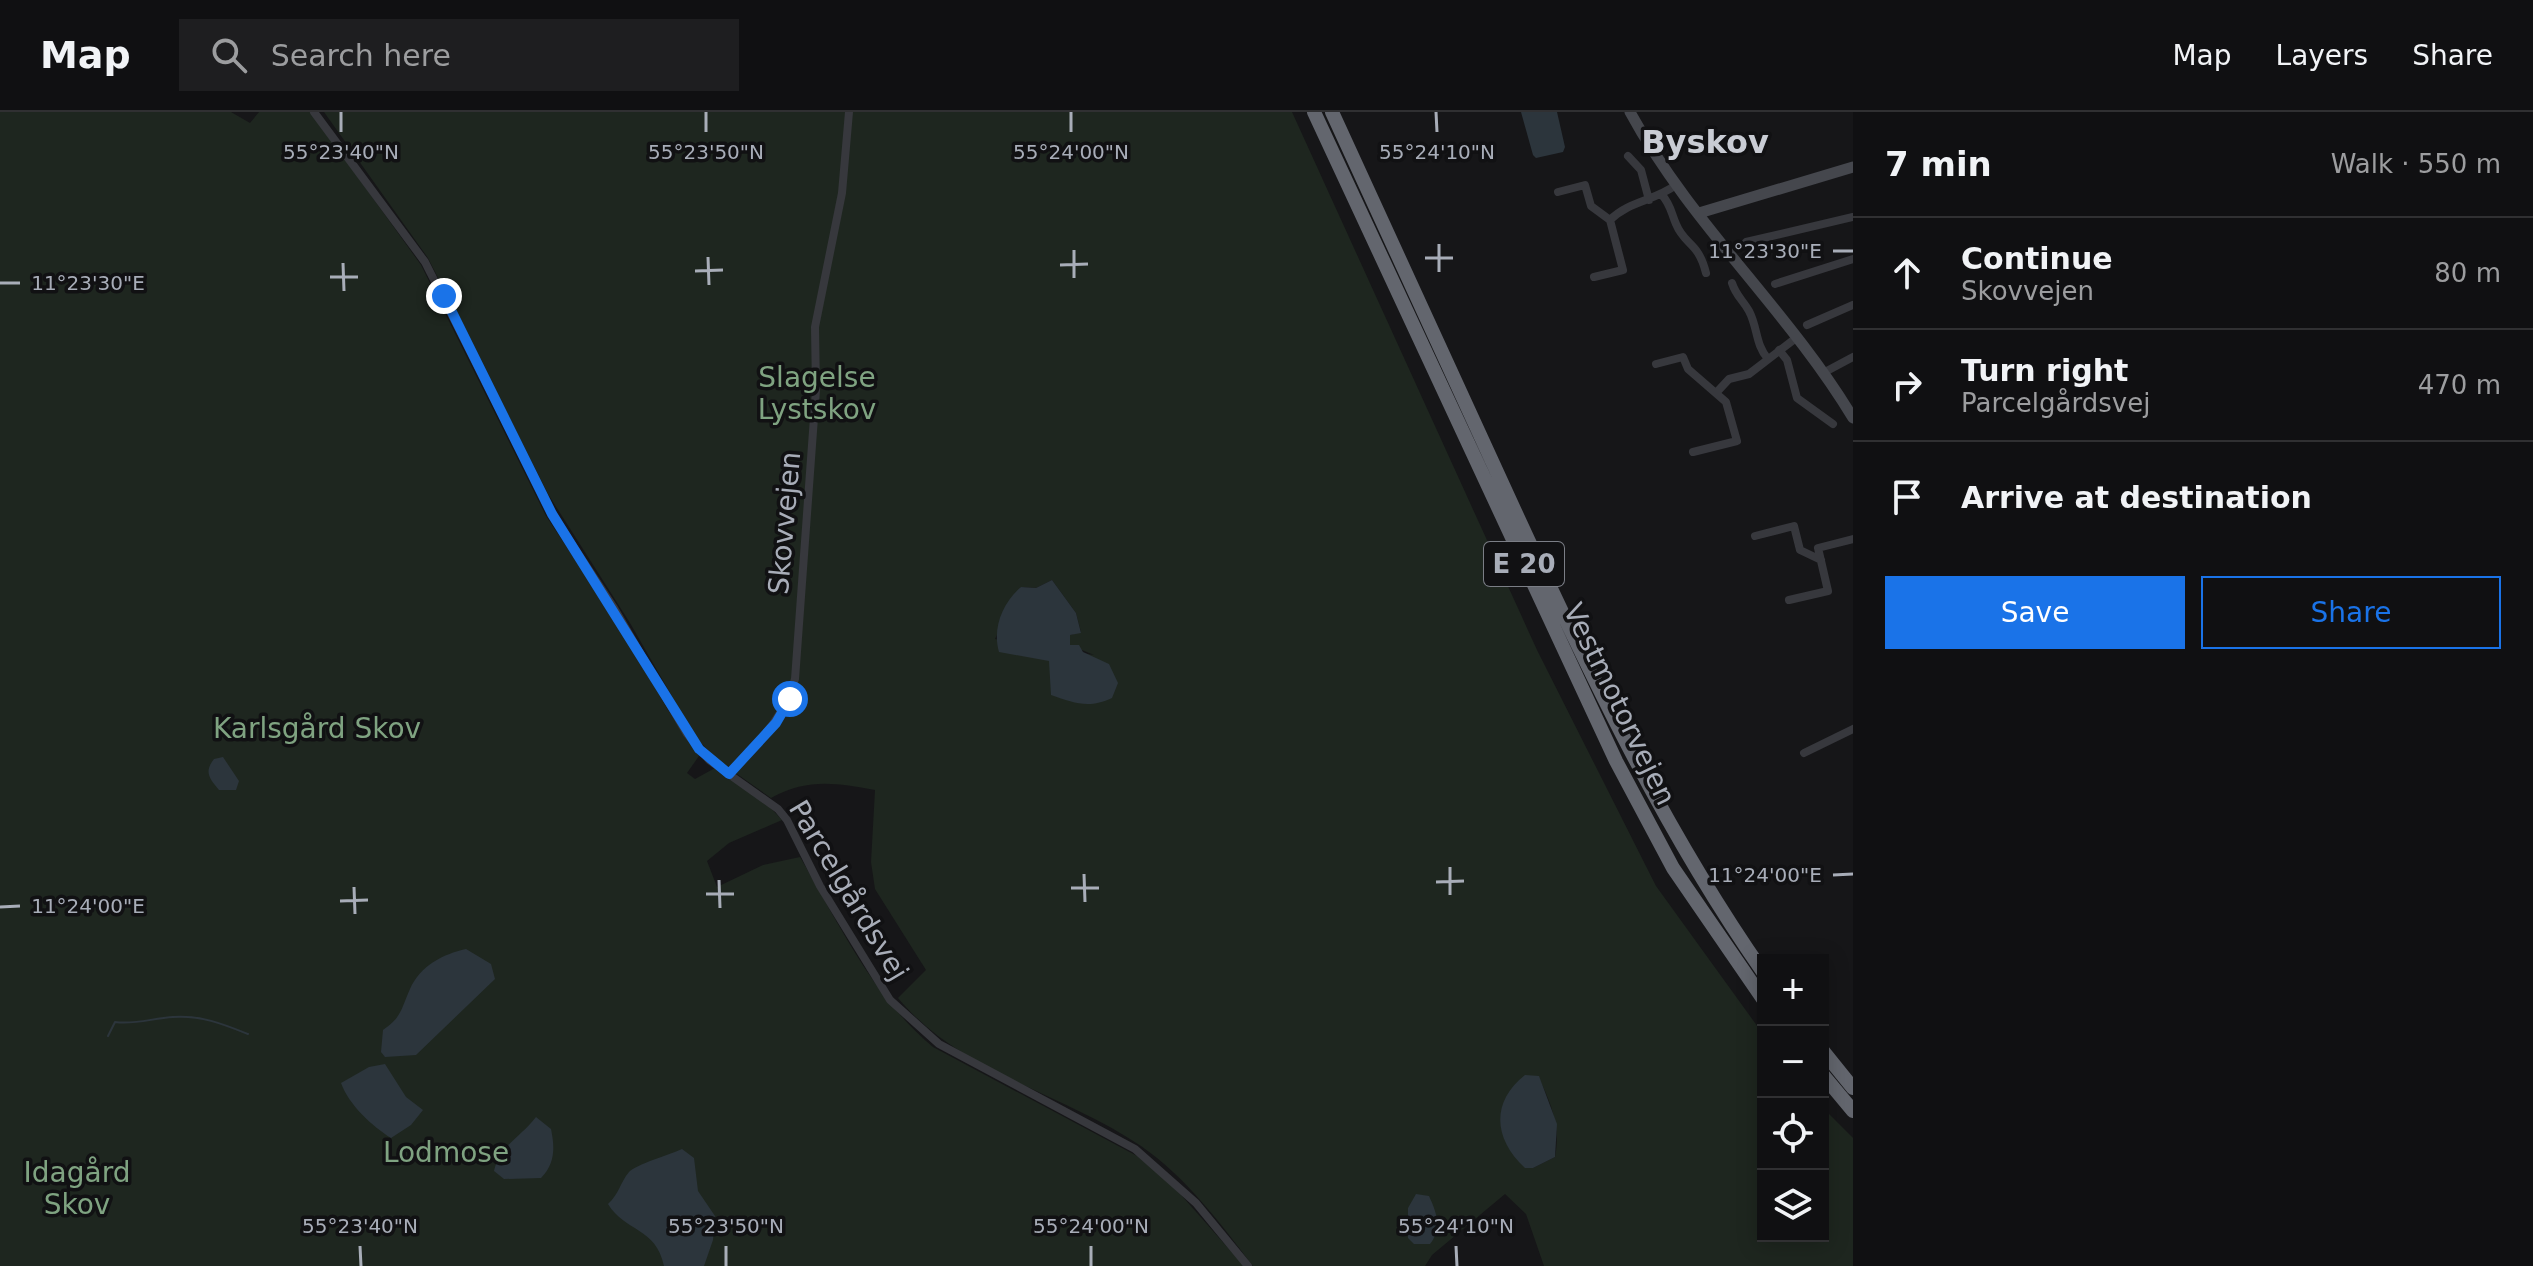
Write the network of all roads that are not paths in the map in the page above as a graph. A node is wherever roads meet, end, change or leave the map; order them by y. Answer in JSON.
{"nodes":[{"id":1,"x":314,"y":112,"type":"edge"},
{"id":2,"x":849,"y":112,"type":"edge"},
{"id":3,"x":1314,"y":112,"type":"edge"},
{"id":4,"x":1332,"y":112,"type":"edge"},
{"id":5,"x":1630,"y":112,"type":"edge"},
{"id":6,"x":1628,"y":156,"type":"dead end"},
{"id":7,"x":1853,"y":167,"type":"edge"},
{"id":8,"x":1676,"y":185,"type":"junction"},
{"id":9,"x":1558,"y":192,"type":"dead end"},
{"id":10,"x":1662,"y":195,"type":"junction"},
{"id":11,"x":1649,"y":200,"type":"junction"},
{"id":12,"x":1699,"y":213,"type":"junction"},
{"id":13,"x":1853,"y":217,"type":"edge"},
{"id":14,"x":1610,"y":220,"type":"junction"},
{"id":15,"x":1752,"y":251,"type":"dead end"},
{"id":16,"x":1853,"y":259,"type":"edge"},
{"id":17,"x":1706,"y":273,"type":"dead end"},
{"id":18,"x":1594,"y":277,"type":"dead end"},
{"id":19,"x":1732,"y":283,"type":"dead end"},
{"id":20,"x":1775,"y":284,"type":"dead end"},
{"id":21,"x":1853,"y":305,"type":"edge"},
{"id":22,"x":1807,"y":325,"type":"dead end"},
{"id":23,"x":1796,"y":338,"type":"junction"},
{"id":24,"x":1779,"y":350,"type":"junction"},
{"id":25,"x":1853,"y":357,"type":"edge"},
{"id":26,"x":1768,"y":359,"type":"junction"},
{"id":27,"x":1656,"y":364,"type":"dead end"},
{"id":28,"x":1823,"y":373,"type":"junction"},
{"id":29,"x":1716,"y":393,"type":"junction"},
{"id":30,"x":1853,"y":418,"type":"edge"},
{"id":31,"x":1833,"y":424,"type":"dead end"},
{"id":32,"x":1693,"y":452,"type":"dead end"},
{"id":33,"x":1755,"y":536,"type":"dead end"},
{"id":34,"x":1853,"y":539,"type":"edge"},
{"id":35,"x":1821,"y":560,"type":"junction"},
{"id":36,"x":1789,"y":600,"type":"dead end"},
{"id":37,"x":1853,"y":729,"type":"edge"},
{"id":38,"x":1804,"y":753,"type":"dead end"},
{"id":39,"x":729,"y":774,"type":"junction"},
{"id":40,"x":1757,"y":963,"type":"edge"},
{"id":41,"x":1757,"y":990,"type":"edge"},
{"id":42,"x":1829,"y":1058,"type":"edge"},
{"id":43,"x":1829,"y":1082,"type":"edge"},
{"id":44,"x":1853,"y":1088,"type":"edge"},
{"id":45,"x":1853,"y":1111,"type":"edge"},
{"id":46,"x":1248,"y":1266,"type":"edge"}],
"edges":[{"from":1,"to":39,"type":"street","name":"Parcelgårdsvej"},
{"from":2,"to":39,"type":"street","name":"Skovvejen"},
{"from":3,"to":41,"type":"highway","name":"Vestmotorvejen","number":"E 20"},
{"from":4,"to":40,"type":"highway","name":"Vestmotorvejen","number":"E 20"},
{"from":5,"to":8,"type":"main road"},
{"from":6,"to":11,"type":"street"},
{"from":7,"to":12,"type":"main road"},
{"from":8,"to":10,"type":"street"},
{"from":8,"to":12,"type":"main road"},
{"from":9,"to":14,"type":"street"},
{"from":10,"to":11,"type":"street"},
{"from":10,"to":17,"type":"street"},
{"from":11,"to":14,"type":"street"},
{"from":12,"to":23,"type":"main road"},
{"from":13,"to":15,"type":"street"},
{"from":14,"to":18,"type":"street"},
{"from":16,"to":20,"type":"street"},
{"from":19,"to":26,"type":"street"},
{"from":21,"to":22,"type":"street"},
{"from":23,"to":24,"type":"street"},
{"from":23,"to":28,"type":"main road"},
{"from":24,"to":26,"type":"street"},
{"from":24,"to":31,"type":"street"},
{"from":25,"to":28,"type":"street"},
{"from":26,"to":29,"type":"street"},
{"from":27,"to":29,"type":"street"},
{"from":28,"to":30,"type":"main road"},
{"from":29,"to":32,"type":"street"},
{"from":33,"to":35,"type":"street"},
{"from":34,"to":35,"type":"street"},
{"from":35,"to":36,"type":"street"},
{"from":37,"to":38,"type":"street"},
{"from":39,"to":46,"type":"street","name":"Parcelgårdsvej"},
{"from":42,"to":44,"type":"highway"},
{"from":43,"to":45,"type":"highway"}]}
